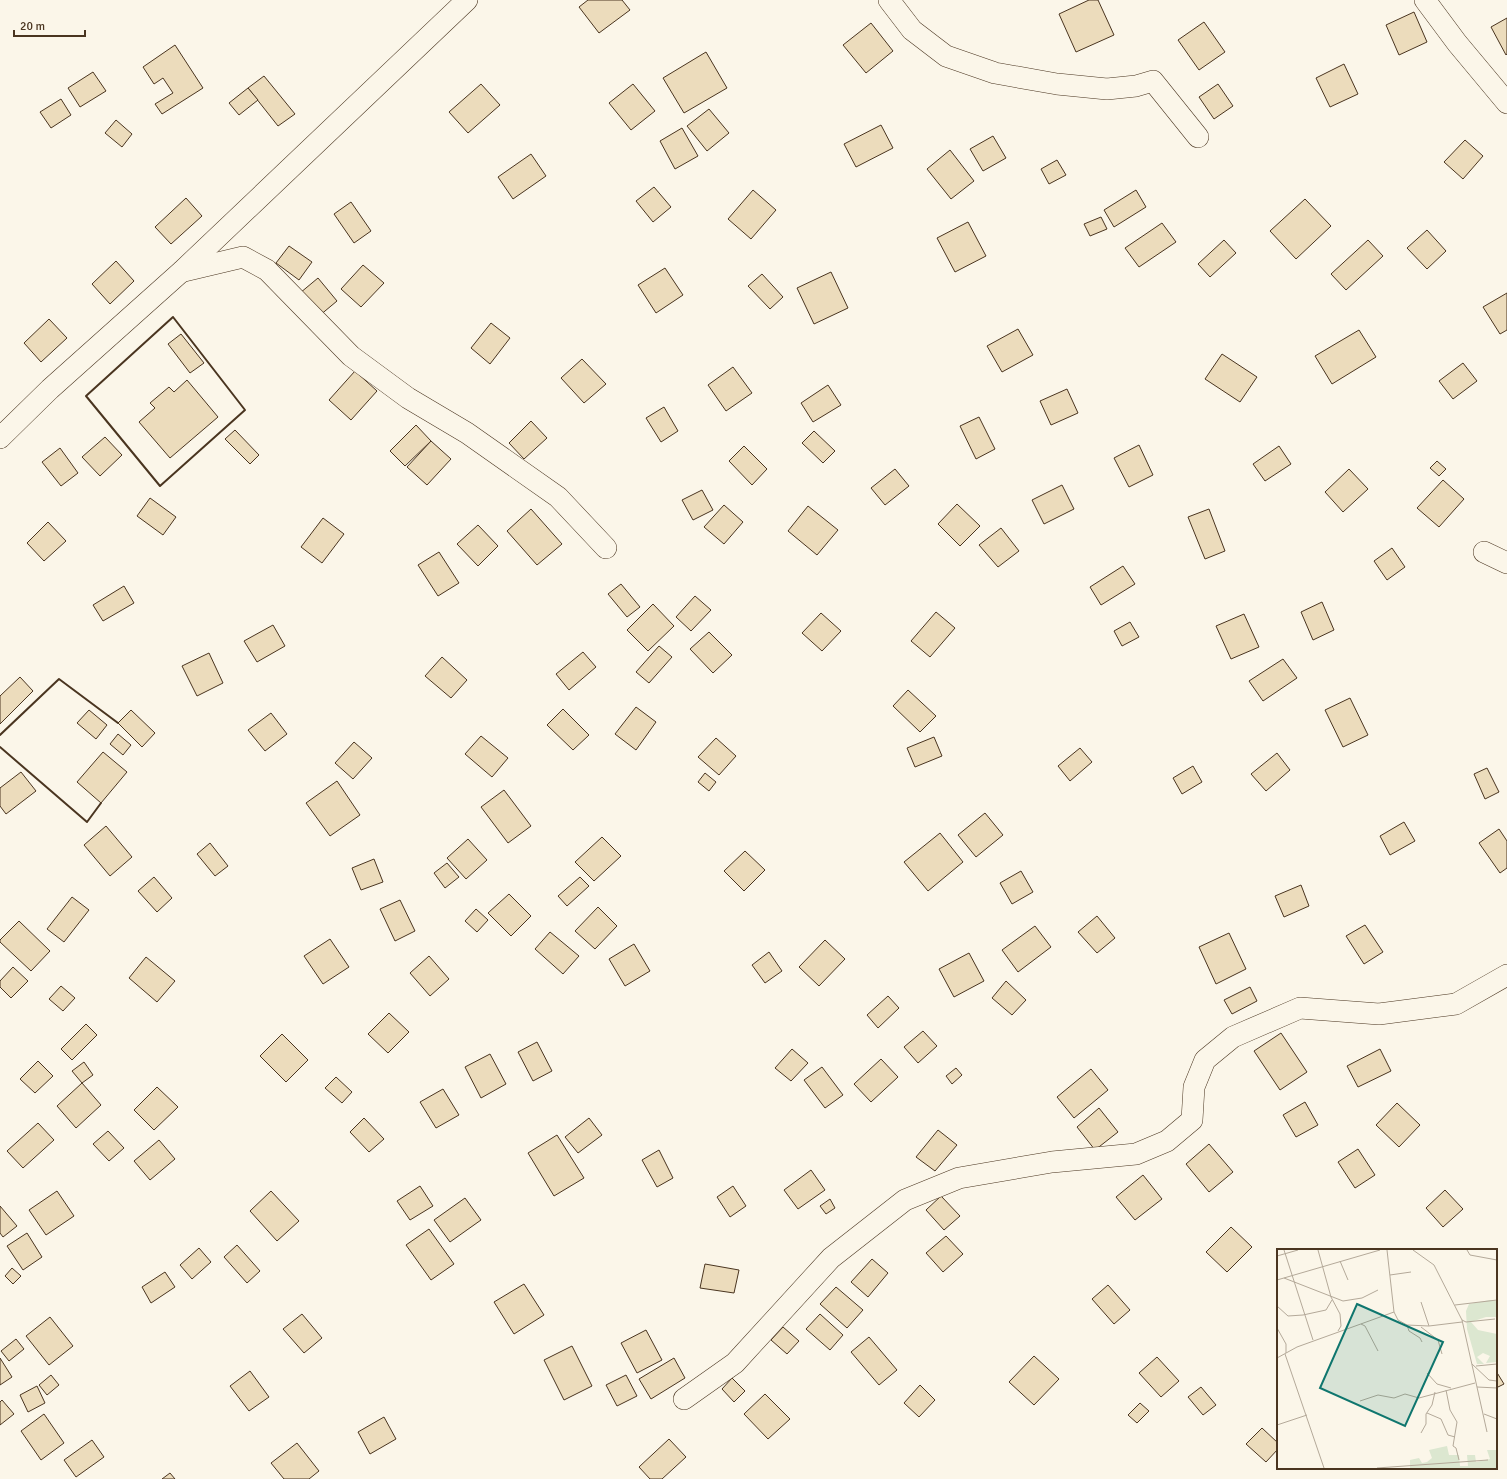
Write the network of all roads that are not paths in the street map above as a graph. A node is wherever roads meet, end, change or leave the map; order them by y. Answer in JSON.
{"nodes":[{"id":1,"x":467,"y":0,"type":"edge"},
{"id":2,"x":889,"y":0,"type":"edge"},
{"id":3,"x":1425,"y":0,"type":"edge"},
{"id":4,"x":1507,"y":103,"type":"edge"},
{"id":5,"x":1198,"y":137,"type":"dead end"},
{"id":6,"x":182,"y":271,"type":"junction"},
{"id":7,"x":0,"y":438,"type":"edge"},
{"id":8,"x":606,"y":548,"type":"dead end"},
{"id":9,"x":1484,"y":552,"type":"dead end"},
{"id":10,"x":1507,"y":563,"type":"edge"},
{"id":11,"x":1507,"y":975,"type":"edge"},
{"id":12,"x":684,"y":1399,"type":"dead end"}],
"edges":[{"from":1,"to":6,"type":"street"},
{"from":2,"to":5,"type":"street"},
{"from":3,"to":4,"type":"street"},
{"from":6,"to":7,"type":"street"},
{"from":6,"to":8,"type":"street"},
{"from":9,"to":10,"type":"street"},
{"from":11,"to":12,"type":"street"}]}
